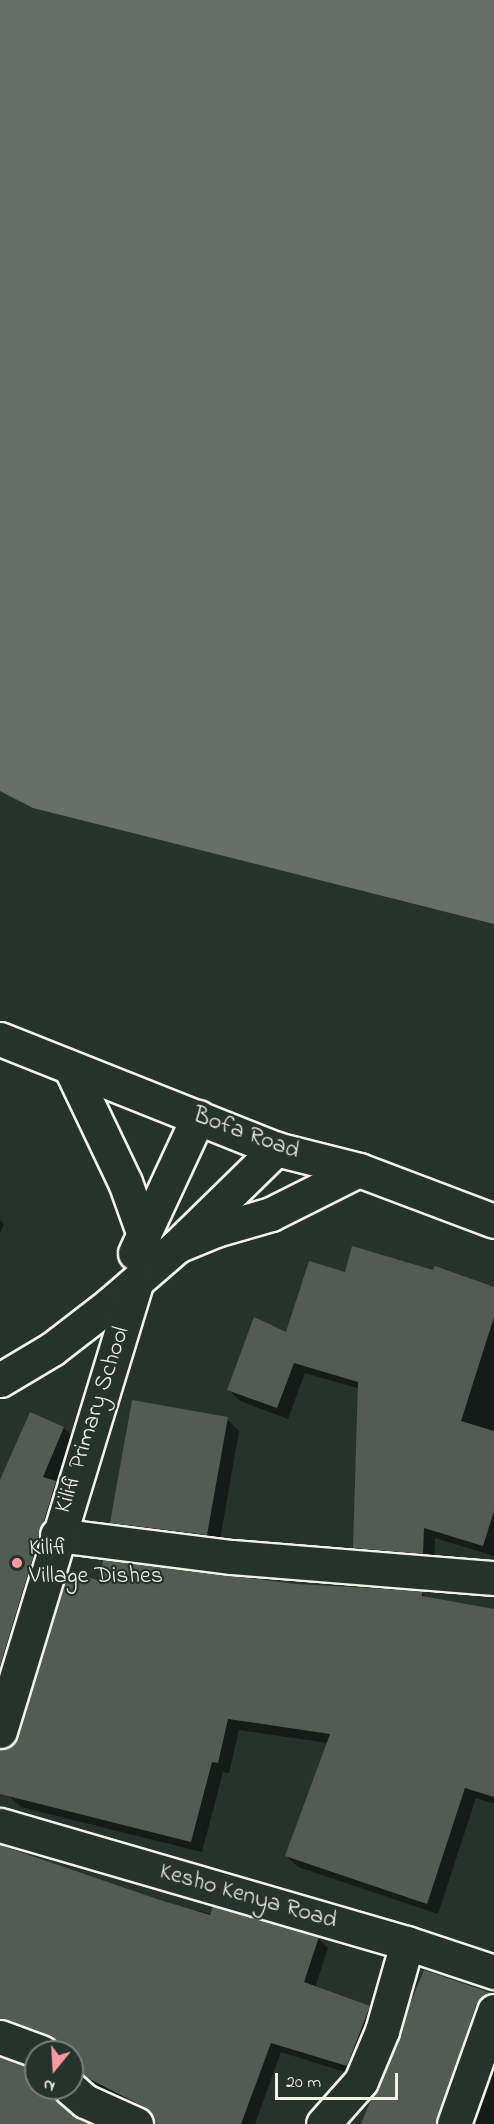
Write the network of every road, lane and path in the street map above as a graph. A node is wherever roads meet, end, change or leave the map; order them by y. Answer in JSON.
{"nodes":[{"id":1,"x":0,"y":1039,"type":"edge"},
{"id":2,"x":71,"y":1068,"type":"junction"},
{"id":3,"x":198,"y":1118,"type":"junction"},
{"id":4,"x":276,"y":1149,"type":"junction"},
{"id":5,"x":359,"y":1170,"type":"junction"},
{"id":6,"x":494,"y":1221,"type":"edge"},
{"id":7,"x":144,"y":1235,"type":"junction"},
{"id":8,"x":177,"y":1246,"type":"junction"},
{"id":9,"x":136,"y":1282,"type":"junction"},
{"id":10,"x":109,"y":1305,"type":"junction"},
{"id":11,"x":0,"y":1380,"type":"edge"},
{"id":12,"x":57,"y":1535,"type":"junction"},
{"id":13,"x":494,"y":1578,"type":"edge"},
{"id":14,"x":0,"y":1731,"type":"edge"},
{"id":15,"x":0,"y":1825,"type":"edge"},
{"id":16,"x":407,"y":1943,"type":"junction"},
{"id":17,"x":494,"y":1972,"type":"edge"},
{"id":18,"x":494,"y":2011,"type":"edge"},
{"id":19,"x":0,"y":2037,"type":"edge"},
{"id":20,"x":24,"y":2046,"type":"edge"},
{"id":21,"x":84,"y":2100,"type":"edge"},
{"id":22,"x":136,"y":2124,"type":"edge"},
{"id":23,"x":324,"y":2124,"type":"edge"},
{"id":24,"x":453,"y":2124,"type":"edge"}],
"edges":[{"from":1,"to":2,"type":"street","name":"Bofa Road"},
{"from":2,"to":3,"type":"street","name":"Bofa Road"},
{"from":2,"to":7,"type":"street"},
{"from":3,"to":4,"type":"street","name":"Bofa Road"},
{"from":3,"to":7,"type":"street"},
{"from":4,"to":5,"type":"street","name":"Bofa Road"},
{"from":4,"to":8,"type":"street"},
{"from":5,"to":6,"type":"street","name":"Bofa Road"},
{"from":5,"to":8,"type":"street"},
{"from":7,"to":10,"type":"street"},
{"from":8,"to":9,"type":"street"},
{"from":9,"to":10,"type":"street"},
{"from":9,"to":12,"type":"street","name":"Kilifi Primary School"},
{"from":10,"to":11,"type":"street"},
{"from":12,"to":13,"type":"street"},
{"from":12,"to":14,"type":"street","name":"Kilifi Primary School"},
{"from":15,"to":16,"type":"street","name":"Kesho Kenya Road"},
{"from":16,"to":17,"type":"street","name":"Kesho Kenya Road"},
{"from":16,"to":23,"type":"street"},
{"from":18,"to":24,"type":"street"},
{"from":19,"to":20,"type":"street"},
{"from":21,"to":22,"type":"street"}]}
